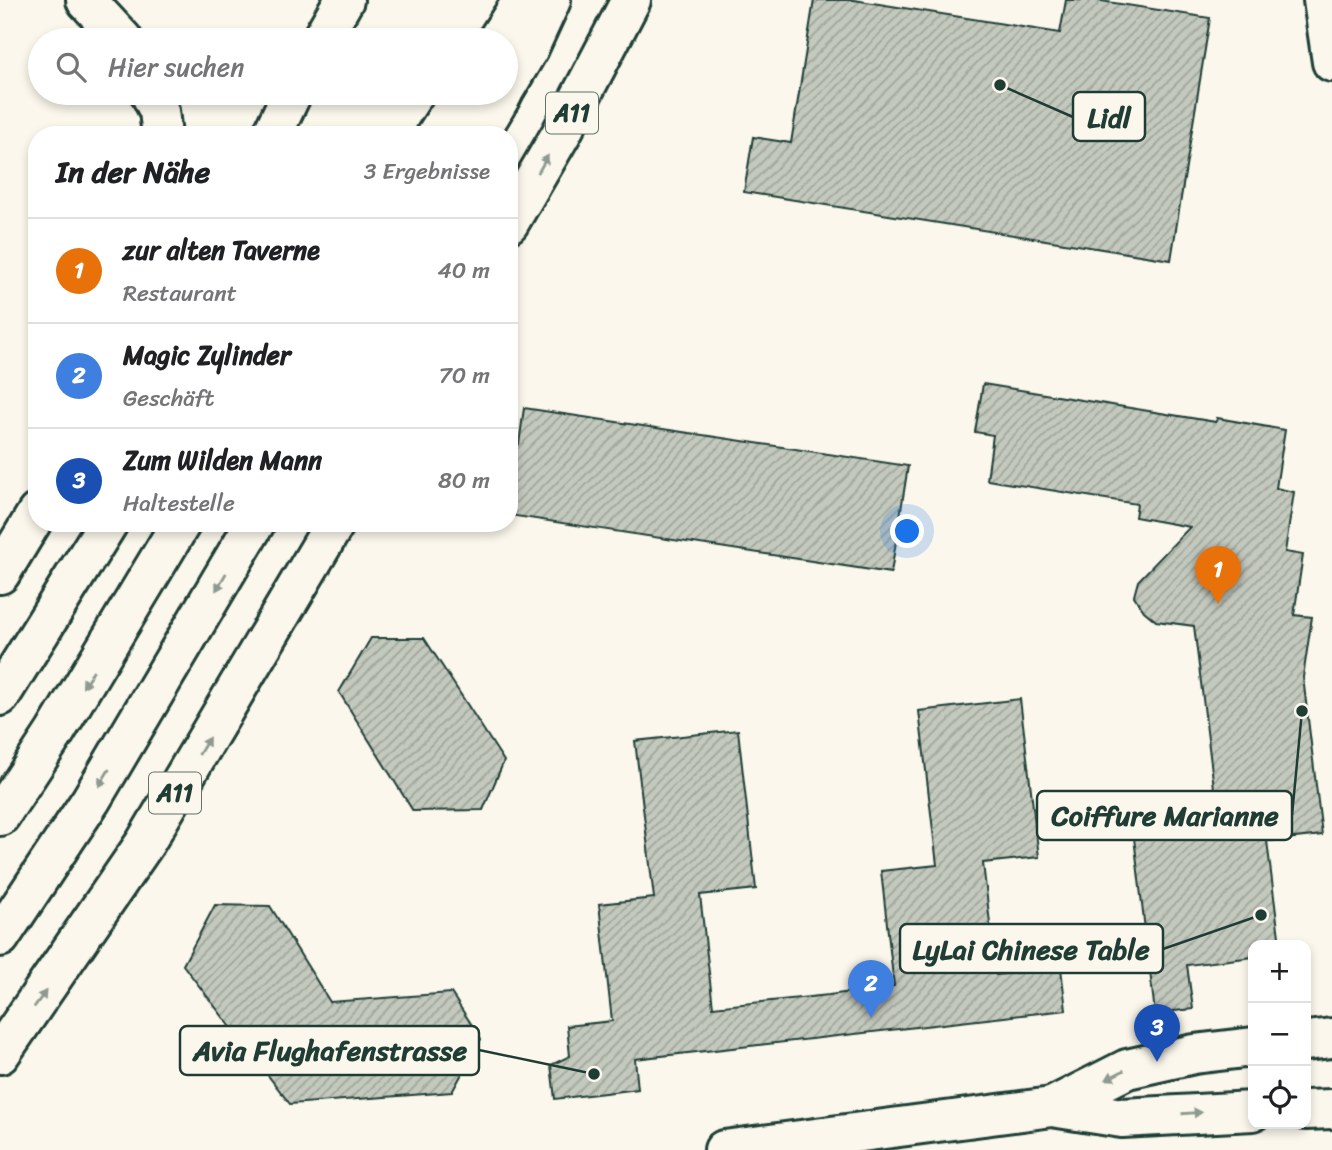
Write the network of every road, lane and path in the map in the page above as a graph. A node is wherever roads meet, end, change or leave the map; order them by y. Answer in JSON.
{"nodes":[{"id":1,"x":86,"y":0,"type":"edge"},
{"id":2,"x":344,"y":0,"type":"edge"},
{"id":3,"x":523,"y":0,"type":"edge"},
{"id":4,"x":551,"y":0,"type":"edge"},
{"id":5,"x":631,"y":0,"type":"edge"},
{"id":6,"x":1323,"y":0,"type":"edge"},
{"id":7,"x":112,"y":28,"type":"edge"},
{"id":8,"x":328,"y":28,"type":"edge"},
{"id":9,"x":505,"y":28,"type":"edge"},
{"id":10,"x":1332,"y":62,"type":"edge"},
{"id":11,"x":518,"y":67,"type":"edge"},
{"id":12,"x":156,"y":105,"type":"edge"},
{"id":13,"x":286,"y":105,"type":"edge"},
{"id":14,"x":455,"y":105,"type":"edge"},
{"id":15,"x":496,"y":105,"type":"edge"},
{"id":16,"x":161,"y":126,"type":"edge"},
{"id":17,"x":276,"y":126,"type":"edge"},
{"id":18,"x":442,"y":126,"type":"edge"},
{"id":19,"x":483,"y":126,"type":"edge"},
{"id":20,"x":518,"y":208,"type":"edge"},
{"id":21,"x":28,"y":528,"type":"edge"},
{"id":22,"x":102,"y":532,"type":"edge"},
{"id":23,"x":176,"y":532,"type":"edge"},
{"id":24,"x":250,"y":532,"type":"edge"},
{"id":25,"x":330,"y":532,"type":"edge"},
{"id":26,"x":0,"y":574,"type":"edge"},
{"id":27,"x":0,"y":696,"type":"edge"},
{"id":28,"x":0,"y":816,"type":"edge"},
{"id":29,"x":0,"y":937,"type":"edge"},
{"id":30,"x":1332,"y":1038,"type":"edge"},
{"id":31,"x":1311,"y":1040,"type":"edge"},
{"id":32,"x":1248,"y":1048,"type":"edge"},
{"id":33,"x":0,"y":1054,"type":"edge"},
{"id":34,"x":1052,"y":1107,"type":"junction"},
{"id":35,"x":1332,"y":1109,"type":"edge"},
{"id":36,"x":1311,"y":1110,"type":"edge"},
{"id":37,"x":1248,"y":1111,"type":"edge"},
{"id":38,"x":724,"y":1150,"type":"edge"}],
"edges":[{"from":1,"to":7,"type":"main road"},
{"from":2,"to":8,"type":"main road"},
{"from":3,"to":9,"type":"main road"},
{"from":4,"to":11,"type":"main road","number":"A11"},
{"from":20,"to":5,"type":"main road","number":"A11","one_way":true},
{"from":6,"to":10,"type":"main road"},
{"from":12,"to":16,"type":"main road"},
{"from":13,"to":17,"type":"main road"},
{"from":14,"to":18,"type":"main road"},
{"from":15,"to":19,"type":"main road"},
{"from":21,"to":26,"type":"main road"},
{"from":22,"to":27,"type":"main road"},
{"from":23,"to":28,"type":"main road","one_way":true},
{"from":24,"to":29,"type":"main road","number":"A11","one_way":true},
{"from":33,"to":25,"type":"main road","number":"A11","one_way":true},
{"from":30,"to":31,"type":"main road"},
{"from":32,"to":34,"type":"main road","one_way":true},
{"from":34,"to":37,"type":"main road","one_way":true},
{"from":34,"to":38,"type":"main road"},
{"from":35,"to":36,"type":"main road"}]}
